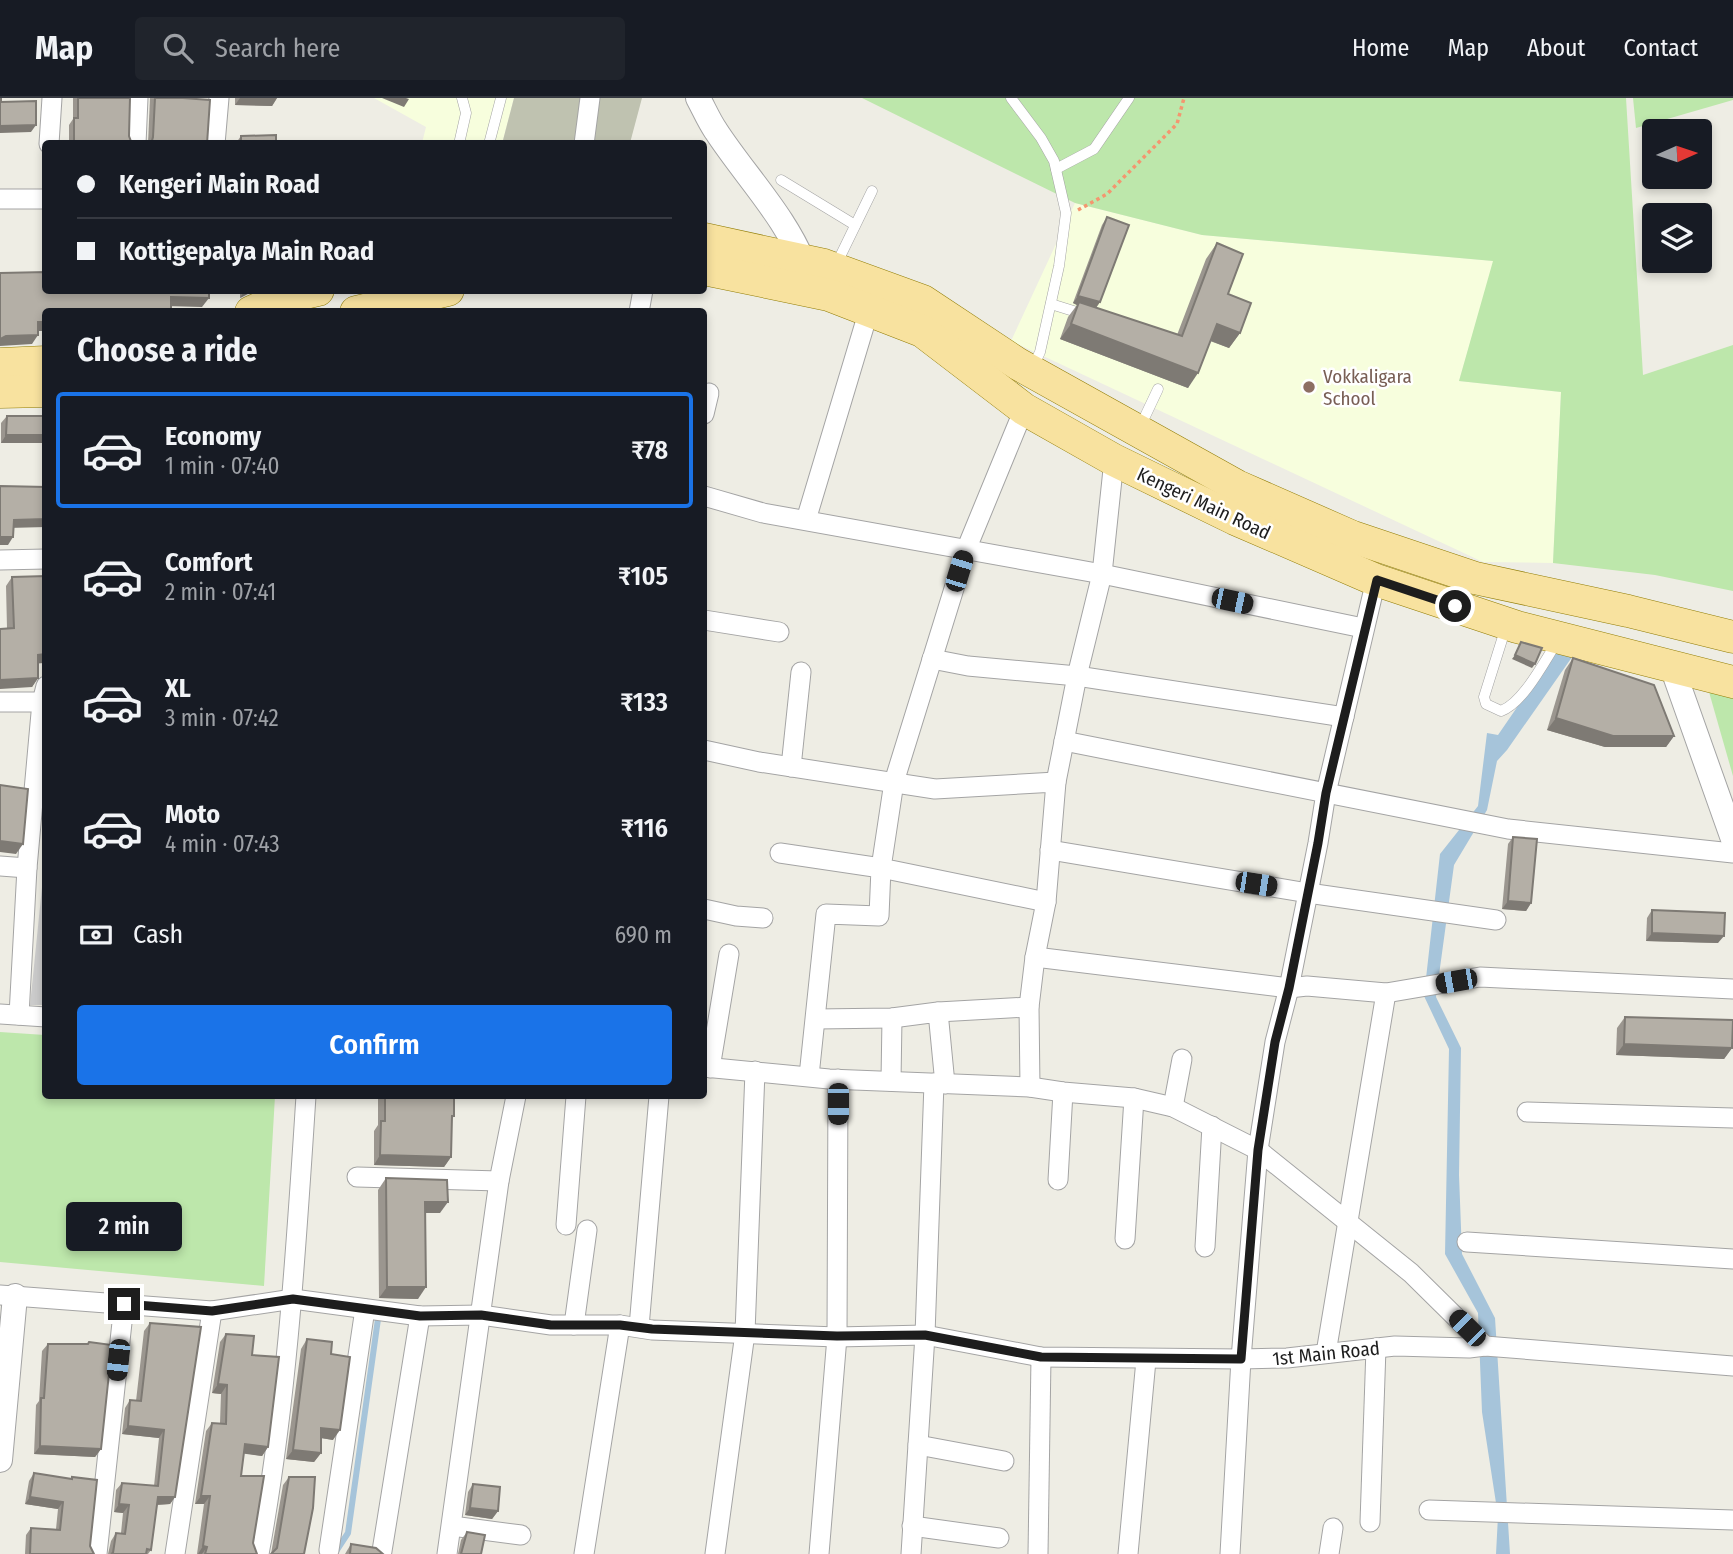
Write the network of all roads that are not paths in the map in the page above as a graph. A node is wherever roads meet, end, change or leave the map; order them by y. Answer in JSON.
{"nodes":[{"id":1,"x":52,"y":98,"type":"edge"},
{"id":2,"x":138,"y":98,"type":"edge"},
{"id":3,"x":219,"y":98,"type":"edge"},
{"id":4,"x":462,"y":98,"type":"edge"},
{"id":5,"x":501,"y":98,"type":"edge"},
{"id":6,"x":590,"y":98,"type":"edge"},
{"id":7,"x":698,"y":98,"type":"edge"},
{"id":8,"x":1011,"y":98,"type":"edge"},
{"id":9,"x":1129,"y":98,"type":"edge"},
{"id":10,"x":49,"y":140,"type":"edge"},
{"id":11,"x":136,"y":140,"type":"edge"},
{"id":12,"x":215,"y":140,"type":"edge"},
{"id":13,"x":460,"y":140,"type":"edge"},
{"id":14,"x":490,"y":140,"type":"edge"},
{"id":15,"x":585,"y":140,"type":"edge"},
{"id":16,"x":1056,"y":169,"type":"junction"},
{"id":17,"x":781,"y":180,"type":"dead end"},
{"id":18,"x":872,"y":191,"type":"dead end"},
{"id":19,"x":0,"y":199,"type":"edge"},
{"id":20,"x":42,"y":199,"type":"edge"},
{"id":21,"x":772,"y":210,"type":"junction"},
{"id":22,"x":855,"y":225,"type":"junction"},
{"id":23,"x":707,"y":240,"type":"edge"},
{"id":24,"x":748,"y":249,"type":"junction"},
{"id":25,"x":803,"y":261,"type":"junction"},
{"id":26,"x":707,"y":269,"type":"edge"},
{"id":27,"x":824,"y":280,"type":"junction"},
{"id":28,"x":301,"y":294,"type":"edge"},
{"id":29,"x":432,"y":299,"type":"edge"},
{"id":30,"x":1051,"y":304,"type":"junction"},
{"id":31,"x":260,"y":308,"type":"edge"},
{"id":32,"x":379,"y":308,"type":"edge"},
{"id":33,"x":869,"y":310,"type":"junction"},
{"id":34,"x":1099,"y":319,"type":"edge"},
{"id":35,"x":42,"y":362,"type":"edge"},
{"id":36,"x":0,"y":364,"type":"edge"},
{"id":37,"x":1032,"y":371,"type":"junction"},
{"id":38,"x":1158,"y":389,"type":"dead end"},
{"id":39,"x":42,"y":391,"type":"edge"},
{"id":40,"x":0,"y":392,"type":"edge"},
{"id":41,"x":709,"y":393,"type":"dead end"},
{"id":42,"x":707,"y":401,"type":"edge"},
{"id":43,"x":1024,"y":409,"type":"junction"},
{"id":44,"x":1138,"y":430,"type":"junction"},
{"id":45,"x":1114,"y":460,"type":"junction"},
{"id":46,"x":707,"y":497,"type":"edge"},
{"id":47,"x":806,"y":520,"type":"junction"},
{"id":48,"x":966,"y":550,"type":"junction"},
{"id":49,"x":42,"y":559,"type":"edge"},
{"id":50,"x":0,"y":560,"type":"edge"},
{"id":51,"x":1101,"y":574,"type":"junction"},
{"id":52,"x":1377,"y":580,"type":"junction"},
{"id":53,"x":1628,"y":611,"type":"junction"},
{"id":54,"x":707,"y":620,"type":"edge"},
{"id":55,"x":1733,"y":620,"type":"edge"},
{"id":56,"x":1507,"y":624,"type":"junction"},
{"id":57,"x":1363,"y":628,"type":"junction"},
{"id":58,"x":779,"y":632,"type":"dead end"},
{"id":59,"x":1733,"y":637,"type":"edge"},
{"id":60,"x":1559,"y":639,"type":"junction"},
{"id":61,"x":932,"y":659,"type":"junction"},
{"id":62,"x":1672,"y":667,"type":"junction"},
{"id":63,"x":801,"y":671,"type":"dead end"},
{"id":64,"x":1077,"y":676,"type":"junction"},
{"id":65,"x":1733,"y":682,"type":"edge"},
{"id":66,"x":42,"y":696,"type":"edge"},
{"id":67,"x":0,"y":702,"type":"edge"},
{"id":68,"x":42,"y":716,"type":"edge"},
{"id":69,"x":1345,"y":718,"type":"junction"},
{"id":70,"x":1064,"y":741,"type":"junction"},
{"id":71,"x":707,"y":751,"type":"edge"},
{"id":72,"x":791,"y":767,"type":"junction"},
{"id":73,"x":894,"y":782,"type":"junction"},
{"id":74,"x":1056,"y":782,"type":"junction"},
{"id":75,"x":1326,"y":793,"type":"junction"},
{"id":76,"x":1733,"y":839,"type":"edge"},
{"id":77,"x":1050,"y":850,"type":"junction"},
{"id":78,"x":1733,"y":852,"type":"edge"},
{"id":79,"x":780,"y":853,"type":"dead end"},
{"id":80,"x":0,"y":866,"type":"edge"},
{"id":81,"x":27,"y":868,"type":"junction"},
{"id":82,"x":881,"y":868,"type":"junction"},
{"id":83,"x":1308,"y":893,"type":"junction"},
{"id":84,"x":1046,"y":902,"type":"junction"},
{"id":85,"x":707,"y":910,"type":"edge"},
{"id":86,"x":763,"y":918,"type":"dead end"},
{"id":87,"x":1496,"y":920,"type":"dead end"},
{"id":88,"x":729,"y":954,"type":"dead end"},
{"id":89,"x":1035,"y":957,"type":"junction"},
{"id":90,"x":1289,"y":988,"type":"junction"},
{"id":91,"x":1733,"y":989,"type":"edge"},
{"id":92,"x":1386,"y":993,"type":"junction"},
{"id":93,"x":1029,"y":1007,"type":"junction"},
{"id":94,"x":938,"y":1012,"type":"junction"},
{"id":95,"x":10,"y":1014,"type":"edge"},
{"id":96,"x":42,"y":1017,"type":"edge"},
{"id":97,"x":892,"y":1018,"type":"junction"},
{"id":98,"x":816,"y":1019,"type":"junction"},
{"id":99,"x":1182,"y":1059,"type":"dead end"},
{"id":100,"x":707,"y":1063,"type":"edge"},
{"id":101,"x":707,"y":1068,"type":"edge"},
{"id":102,"x":755,"y":1071,"type":"junction"},
{"id":103,"x":809,"y":1076,"type":"junction"},
{"id":104,"x":838,"y":1079,"type":"junction"},
{"id":105,"x":891,"y":1081,"type":"junction"},
{"id":106,"x":939,"y":1083,"type":"junction"},
{"id":107,"x":1030,"y":1087,"type":"junction"},
{"id":108,"x":1063,"y":1092,"type":"junction"},
{"id":109,"x":1134,"y":1098,"type":"junction"},
{"id":110,"x":306,"y":1099,"type":"edge"},
{"id":111,"x":515,"y":1099,"type":"edge"},
{"id":112,"x":576,"y":1099,"type":"edge"},
{"id":113,"x":659,"y":1099,"type":"edge"},
{"id":114,"x":1174,"y":1107,"type":"junction"},
{"id":115,"x":1527,"y":1112,"type":"dead end"},
{"id":116,"x":1733,"y":1118,"type":"edge"},
{"id":117,"x":1212,"y":1126,"type":"junction"},
{"id":118,"x":1258,"y":1150,"type":"junction"},
{"id":119,"x":357,"y":1177,"type":"dead end"},
{"id":120,"x":1058,"y":1180,"type":"dead end"},
{"id":121,"x":499,"y":1181,"type":"junction"},
{"id":122,"x":1346,"y":1221,"type":"junction"},
{"id":123,"x":566,"y":1224,"type":"dead end"},
{"id":124,"x":587,"y":1230,"type":"dead end"},
{"id":125,"x":1125,"y":1239,"type":"dead end"},
{"id":126,"x":1467,"y":1242,"type":"dead end"},
{"id":127,"x":1205,"y":1248,"type":"dead end"},
{"id":128,"x":1733,"y":1259,"type":"edge"},
{"id":129,"x":8,"y":1296,"type":"edge"},
{"id":130,"x":293,"y":1299,"type":"junction"},
{"id":131,"x":124,"y":1304,"type":"junction"},
{"id":132,"x":365,"y":1309,"type":"junction"},
{"id":133,"x":212,"y":1311,"type":"junction"},
{"id":134,"x":481,"y":1315,"type":"junction"},
{"id":135,"x":420,"y":1316,"type":"junction"},
{"id":136,"x":574,"y":1325,"type":"junction"},
{"id":137,"x":629,"y":1326,"type":"junction"},
{"id":138,"x":745,"y":1333,"type":"junction"},
{"id":139,"x":925,"y":1335,"type":"junction"},
{"id":140,"x":837,"y":1336,"type":"junction"},
{"id":141,"x":1485,"y":1346,"type":"junction"},
{"id":142,"x":1376,"y":1348,"type":"junction"},
{"id":143,"x":1326,"y":1353,"type":"junction"},
{"id":144,"x":1041,"y":1357,"type":"junction"},
{"id":145,"x":1241,"y":1359,"type":"junction"},
{"id":146,"x":1146,"y":1360,"type":"junction"},
{"id":147,"x":1733,"y":1366,"type":"edge"},
{"id":148,"x":918,"y":1445,"type":"junction"},
{"id":149,"x":0,"y":1460,"type":"edge"},
{"id":150,"x":1004,"y":1461,"type":"dead end"},
{"id":151,"x":1429,"y":1510,"type":"dead end"},
{"id":152,"x":1733,"y":1520,"type":"edge"},
{"id":153,"x":1370,"y":1522,"type":"dead end"},
{"id":154,"x":452,"y":1526,"type":"junction"},
{"id":155,"x":912,"y":1526,"type":"junction"},
{"id":156,"x":1333,"y":1528,"type":"dead end"},
{"id":157,"x":521,"y":1535,"type":"dead end"},
{"id":158,"x":999,"y":1538,"type":"dead end"},
{"id":159,"x":329,"y":1550,"type":"dead end"},
{"id":160,"x":382,"y":1551,"type":"edge"},
{"id":161,"x":97,"y":1554,"type":"edge"},
{"id":162,"x":175,"y":1554,"type":"edge"},
{"id":163,"x":260,"y":1554,"type":"edge"},
{"id":164,"x":447,"y":1554,"type":"edge"},
{"id":165,"x":584,"y":1554,"type":"edge"},
{"id":166,"x":715,"y":1554,"type":"edge"},
{"id":167,"x":819,"y":1554,"type":"edge"},
{"id":168,"x":911,"y":1554,"type":"edge"},
{"id":169,"x":1038,"y":1554,"type":"edge"},
{"id":170,"x":1128,"y":1554,"type":"edge"},
{"id":171,"x":1230,"y":1554,"type":"edge"},
{"id":172,"x":1329,"y":1554,"type":"edge"}],
"edges":[{"from":1,"to":10,"type":"street"},
{"from":2,"to":11,"type":"street"},
{"from":3,"to":12,"type":"street"},
{"from":4,"to":13,"type":"lane"},
{"from":5,"to":14,"type":"lane"},
{"from":6,"to":15,"type":"street"},
{"from":7,"to":21,"type":"street"},
{"from":8,"to":16,"type":"lane"},
{"from":9,"to":16,"type":"lane"},
{"from":16,"to":30,"type":"lane"},
{"from":17,"to":22,"type":"lane"},
{"from":18,"to":22,"type":"lane"},
{"from":19,"to":20,"type":"street"},
{"from":21,"to":24,"type":"street"},
{"from":21,"to":25,"type":"street"},
{"from":22,"to":27,"type":"lane"},
{"from":23,"to":24,"type":"main road","name":"Kengeri Main Road"},
{"from":24,"to":25,"type":"main road","name":"Kengeri Main Road"},
{"from":25,"to":27,"type":"main road","name":"Kengeri Main Road"},
{"from":26,"to":27,"type":"main road","name":"Kengeri Main Road"},
{"from":27,"to":33,"type":"main road","name":"Kengeri Main Road"},
{"from":27,"to":37,"type":"main road","name":"Kengeri Main Road"},
{"from":28,"to":31,"type":"main road"},
{"from":29,"to":32,"type":"main road"},
{"from":30,"to":34,"type":"lane"},
{"from":30,"to":37,"type":"lane"},
{"from":33,"to":43,"type":"main road","name":"Kengeri Main Road"},
{"from":33,"to":47,"type":"street"},
{"from":35,"to":36,"type":"main road"},
{"from":37,"to":44,"type":"main road","name":"Kengeri Main Road"},
{"from":38,"to":44,"type":"lane"},
{"from":39,"to":40,"type":"main road"},
{"from":41,"to":42,"type":"street"},
{"from":43,"to":45,"type":"main road","name":"Kengeri Main Road"},
{"from":43,"to":48,"type":"street"},
{"from":44,"to":53,"type":"main road","name":"Kengeri Main Road"},
{"from":45,"to":51,"type":"street"},
{"from":45,"to":52,"type":"main road","name":"Kengeri Main Road"},
{"from":46,"to":47,"type":"street"},
{"from":47,"to":48,"type":"street"},
{"from":48,"to":51,"type":"street"},
{"from":48,"to":61,"type":"street"},
{"from":49,"to":50,"type":"street"},
{"from":51,"to":57,"type":"street"},
{"from":51,"to":64,"type":"street"},
{"from":52,"to":56,"type":"main road","name":"Kengeri Main Road"},
{"from":52,"to":57,"type":"street"},
{"from":53,"to":55,"type":"main road"},
{"from":53,"to":59,"type":"main road","name":"Kengeri Main Road"},
{"from":54,"to":58,"type":"street"},
{"from":56,"to":60,"type":"main road","name":"Kengeri Main Road"},
{"from":56,"to":60,"type":"lane"},
{"from":57,"to":69,"type":"street"},
{"from":60,"to":62,"type":"main road","name":"Kengeri Main Road"},
{"from":61,"to":64,"type":"street"},
{"from":61,"to":73,"type":"street"},
{"from":62,"to":65,"type":"main road","name":"Kengeri Main Road"},
{"from":62,"to":76,"type":"street"},
{"from":63,"to":72,"type":"street"},
{"from":64,"to":69,"type":"street"},
{"from":64,"to":70,"type":"street"},
{"from":66,"to":67,"type":"street"},
{"from":68,"to":81,"type":"street"},
{"from":69,"to":75,"type":"street"},
{"from":70,"to":74,"type":"street"},
{"from":70,"to":75,"type":"street"},
{"from":71,"to":72,"type":"street"},
{"from":72,"to":73,"type":"street"},
{"from":73,"to":74,"type":"street"},
{"from":73,"to":82,"type":"street"},
{"from":74,"to":77,"type":"street"},
{"from":75,"to":78,"type":"street"},
{"from":75,"to":83,"type":"street"},
{"from":77,"to":83,"type":"street"},
{"from":77,"to":84,"type":"street"},
{"from":79,"to":82,"type":"street"},
{"from":80,"to":81,"type":"street"},
{"from":81,"to":95,"type":"street"},
{"from":82,"to":84,"type":"street"},
{"from":82,"to":98,"type":"street"},
{"from":83,"to":87,"type":"street"},
{"from":83,"to":90,"type":"street"},
{"from":84,"to":89,"type":"street"},
{"from":85,"to":86,"type":"street"},
{"from":88,"to":100,"type":"street"},
{"from":89,"to":90,"type":"street"},
{"from":89,"to":93,"type":"street"},
{"from":90,"to":92,"type":"street"},
{"from":90,"to":118,"type":"street"},
{"from":91,"to":92,"type":"street"},
{"from":92,"to":122,"type":"street"},
{"from":93,"to":94,"type":"street"},
{"from":93,"to":107,"type":"street"},
{"from":94,"to":97,"type":"street"},
{"from":94,"to":106,"type":"street"},
{"from":95,"to":96,"type":"street"},
{"from":97,"to":98,"type":"street"},
{"from":97,"to":105,"type":"street"},
{"from":98,"to":103,"type":"street"},
{"from":99,"to":114,"type":"street"},
{"from":101,"to":102,"type":"street"},
{"from":102,"to":103,"type":"street"},
{"from":102,"to":138,"type":"street"},
{"from":103,"to":104,"type":"street"},
{"from":104,"to":105,"type":"street"},
{"from":104,"to":140,"type":"street"},
{"from":105,"to":106,"type":"street"},
{"from":106,"to":107,"type":"street"},
{"from":106,"to":139,"type":"street"},
{"from":107,"to":108,"type":"street"},
{"from":108,"to":109,"type":"street"},
{"from":108,"to":120,"type":"street"},
{"from":109,"to":114,"type":"street"},
{"from":109,"to":125,"type":"street"},
{"from":110,"to":130,"type":"street"},
{"from":111,"to":121,"type":"street"},
{"from":112,"to":123,"type":"street"},
{"from":113,"to":137,"type":"street"},
{"from":114,"to":117,"type":"street"},
{"from":115,"to":116,"type":"street"},
{"from":117,"to":118,"type":"street"},
{"from":117,"to":127,"type":"street"},
{"from":118,"to":122,"type":"street"},
{"from":118,"to":145,"type":"street"},
{"from":119,"to":121,"type":"street"},
{"from":121,"to":134,"type":"street"},
{"from":122,"to":141,"type":"street"},
{"from":122,"to":143,"type":"street"},
{"from":124,"to":136,"type":"street"},
{"from":126,"to":128,"type":"street"},
{"from":129,"to":131,"type":"street","name":"1st Main Road"},
{"from":129,"to":149,"type":"street"},
{"from":130,"to":132,"type":"street","name":"1st Main Road"},
{"from":130,"to":133,"type":"street","name":"1st Main Road"},
{"from":130,"to":163,"type":"street"},
{"from":131,"to":133,"type":"street","name":"1st Main Road"},
{"from":131,"to":161,"type":"street"},
{"from":132,"to":135,"type":"street","name":"1st Main Road"},
{"from":132,"to":159,"type":"street"},
{"from":133,"to":162,"type":"street"},
{"from":134,"to":135,"type":"street","name":"1st Main Road"},
{"from":134,"to":136,"type":"street","name":"1st Main Road"},
{"from":134,"to":154,"type":"street"},
{"from":135,"to":160,"type":"street"},
{"from":136,"to":137,"type":"street","name":"1st Main Road"},
{"from":137,"to":138,"type":"street","name":"1st Main Road"},
{"from":137,"to":165,"type":"street"},
{"from":138,"to":140,"type":"street","name":"1st Main Road"},
{"from":138,"to":166,"type":"street"},
{"from":139,"to":140,"type":"street","name":"1st Main Road"},
{"from":139,"to":144,"type":"street","name":"1st Main Road"},
{"from":139,"to":148,"type":"street"},
{"from":140,"to":167,"type":"street"},
{"from":141,"to":142,"type":"street","name":"1st Main Road"},
{"from":141,"to":147,"type":"street","name":"1st Main Road"},
{"from":142,"to":143,"type":"street","name":"1st Main Road"},
{"from":142,"to":153,"type":"street"},
{"from":143,"to":145,"type":"street","name":"1st Main Road"},
{"from":144,"to":146,"type":"street","name":"1st Main Road"},
{"from":144,"to":169,"type":"street"},
{"from":145,"to":146,"type":"street","name":"1st Main Road"},
{"from":145,"to":171,"type":"street"},
{"from":146,"to":170,"type":"street"},
{"from":148,"to":150,"type":"street"},
{"from":148,"to":155,"type":"street"},
{"from":151,"to":152,"type":"street"},
{"from":154,"to":157,"type":"street"},
{"from":154,"to":164,"type":"street"},
{"from":155,"to":158,"type":"street"},
{"from":155,"to":168,"type":"street"},
{"from":156,"to":172,"type":"street"}]}
